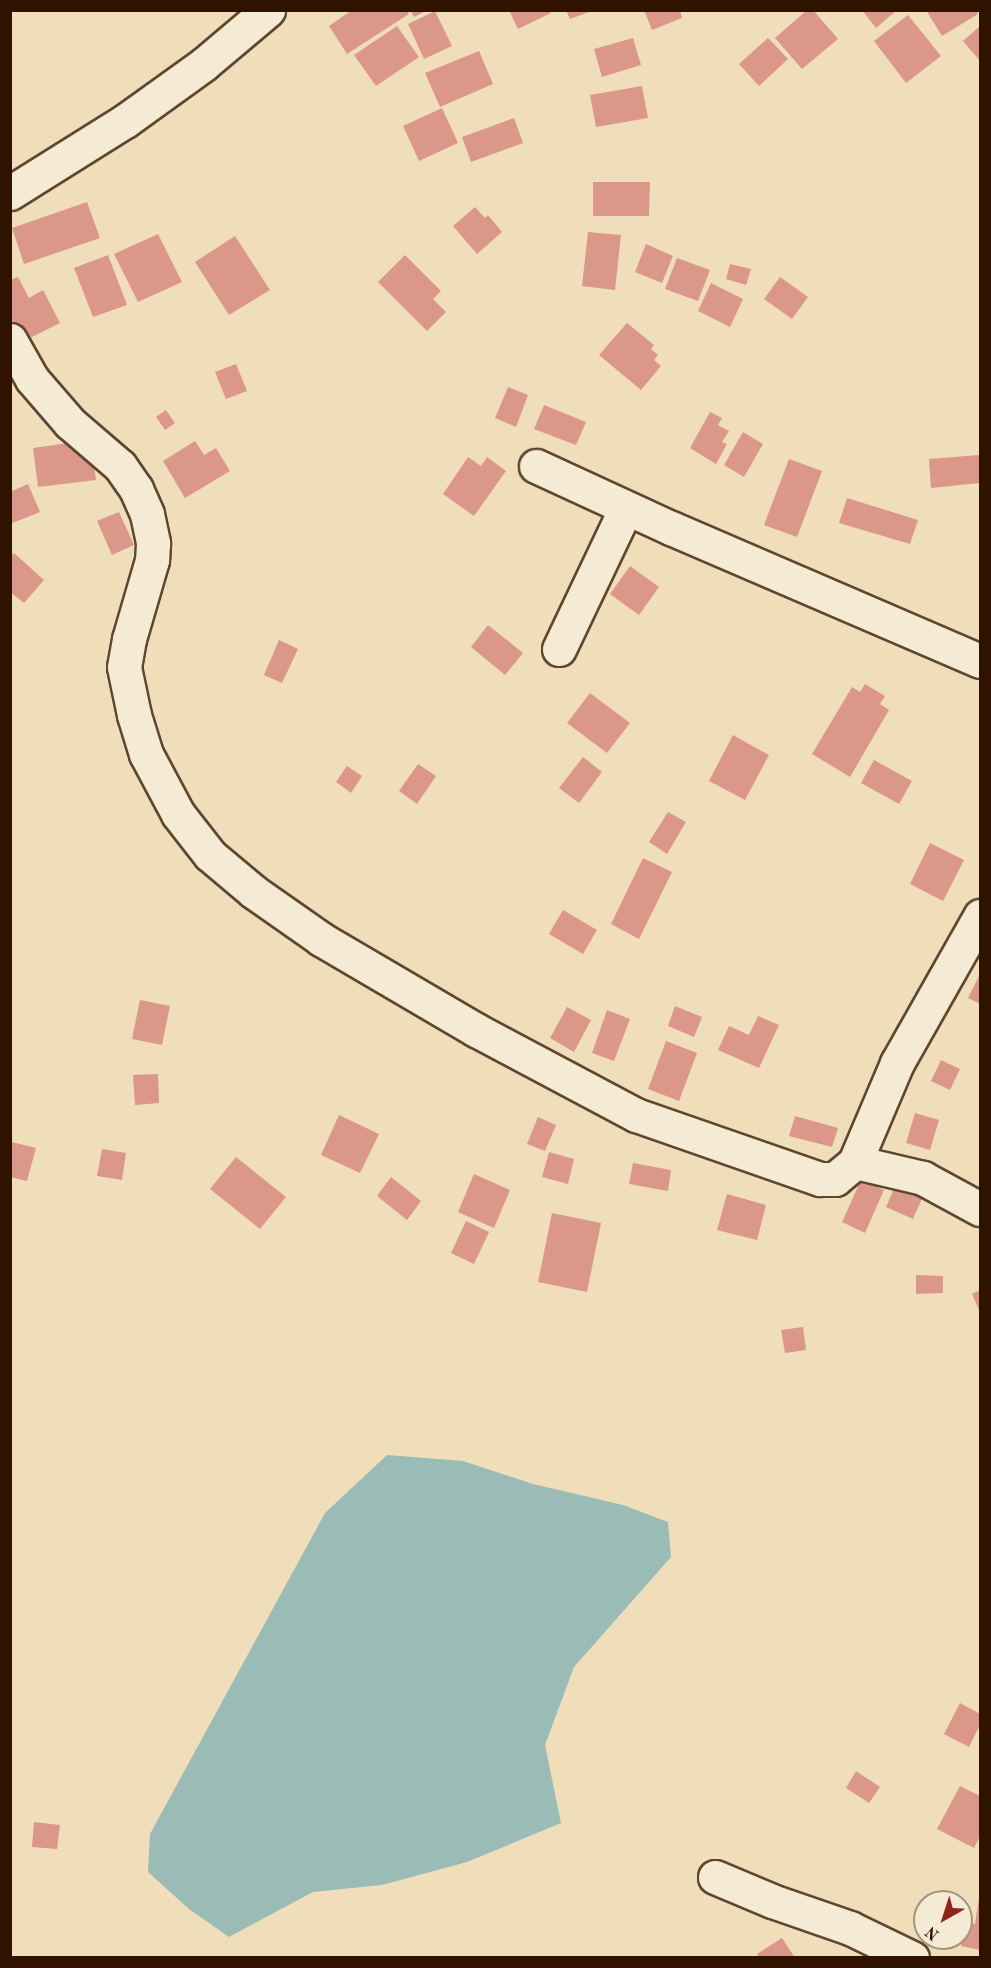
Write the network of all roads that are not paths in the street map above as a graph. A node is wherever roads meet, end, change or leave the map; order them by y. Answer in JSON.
{"nodes":[{"id":1,"x":268,"y":10,"type":"edge"},
{"id":2,"x":10,"y":193,"type":"edge"},
{"id":3,"x":10,"y":340,"type":"edge"},
{"id":4,"x":536,"y":466,"type":"dead end"},
{"id":5,"x":626,"y":508,"type":"junction"},
{"id":6,"x":559,"y":650,"type":"dead end"},
{"id":7,"x":981,"y":661,"type":"edge"},
{"id":8,"x":981,"y":916,"type":"edge"},
{"id":9,"x":855,"y":1162,"type":"junction"},
{"id":10,"x":981,"y":1209,"type":"edge"},
{"id":11,"x":716,"y":1877,"type":"dead end"},
{"id":12,"x":912,"y":1958,"type":"edge"}],
"edges":[{"from":1,"to":2,"type":"street"},
{"from":3,"to":9,"type":"street"},
{"from":4,"to":5,"type":"street"},
{"from":5,"to":6,"type":"street"},
{"from":5,"to":7,"type":"street"},
{"from":8,"to":9,"type":"street"},
{"from":9,"to":10,"type":"street"},
{"from":11,"to":12,"type":"street"}]}
